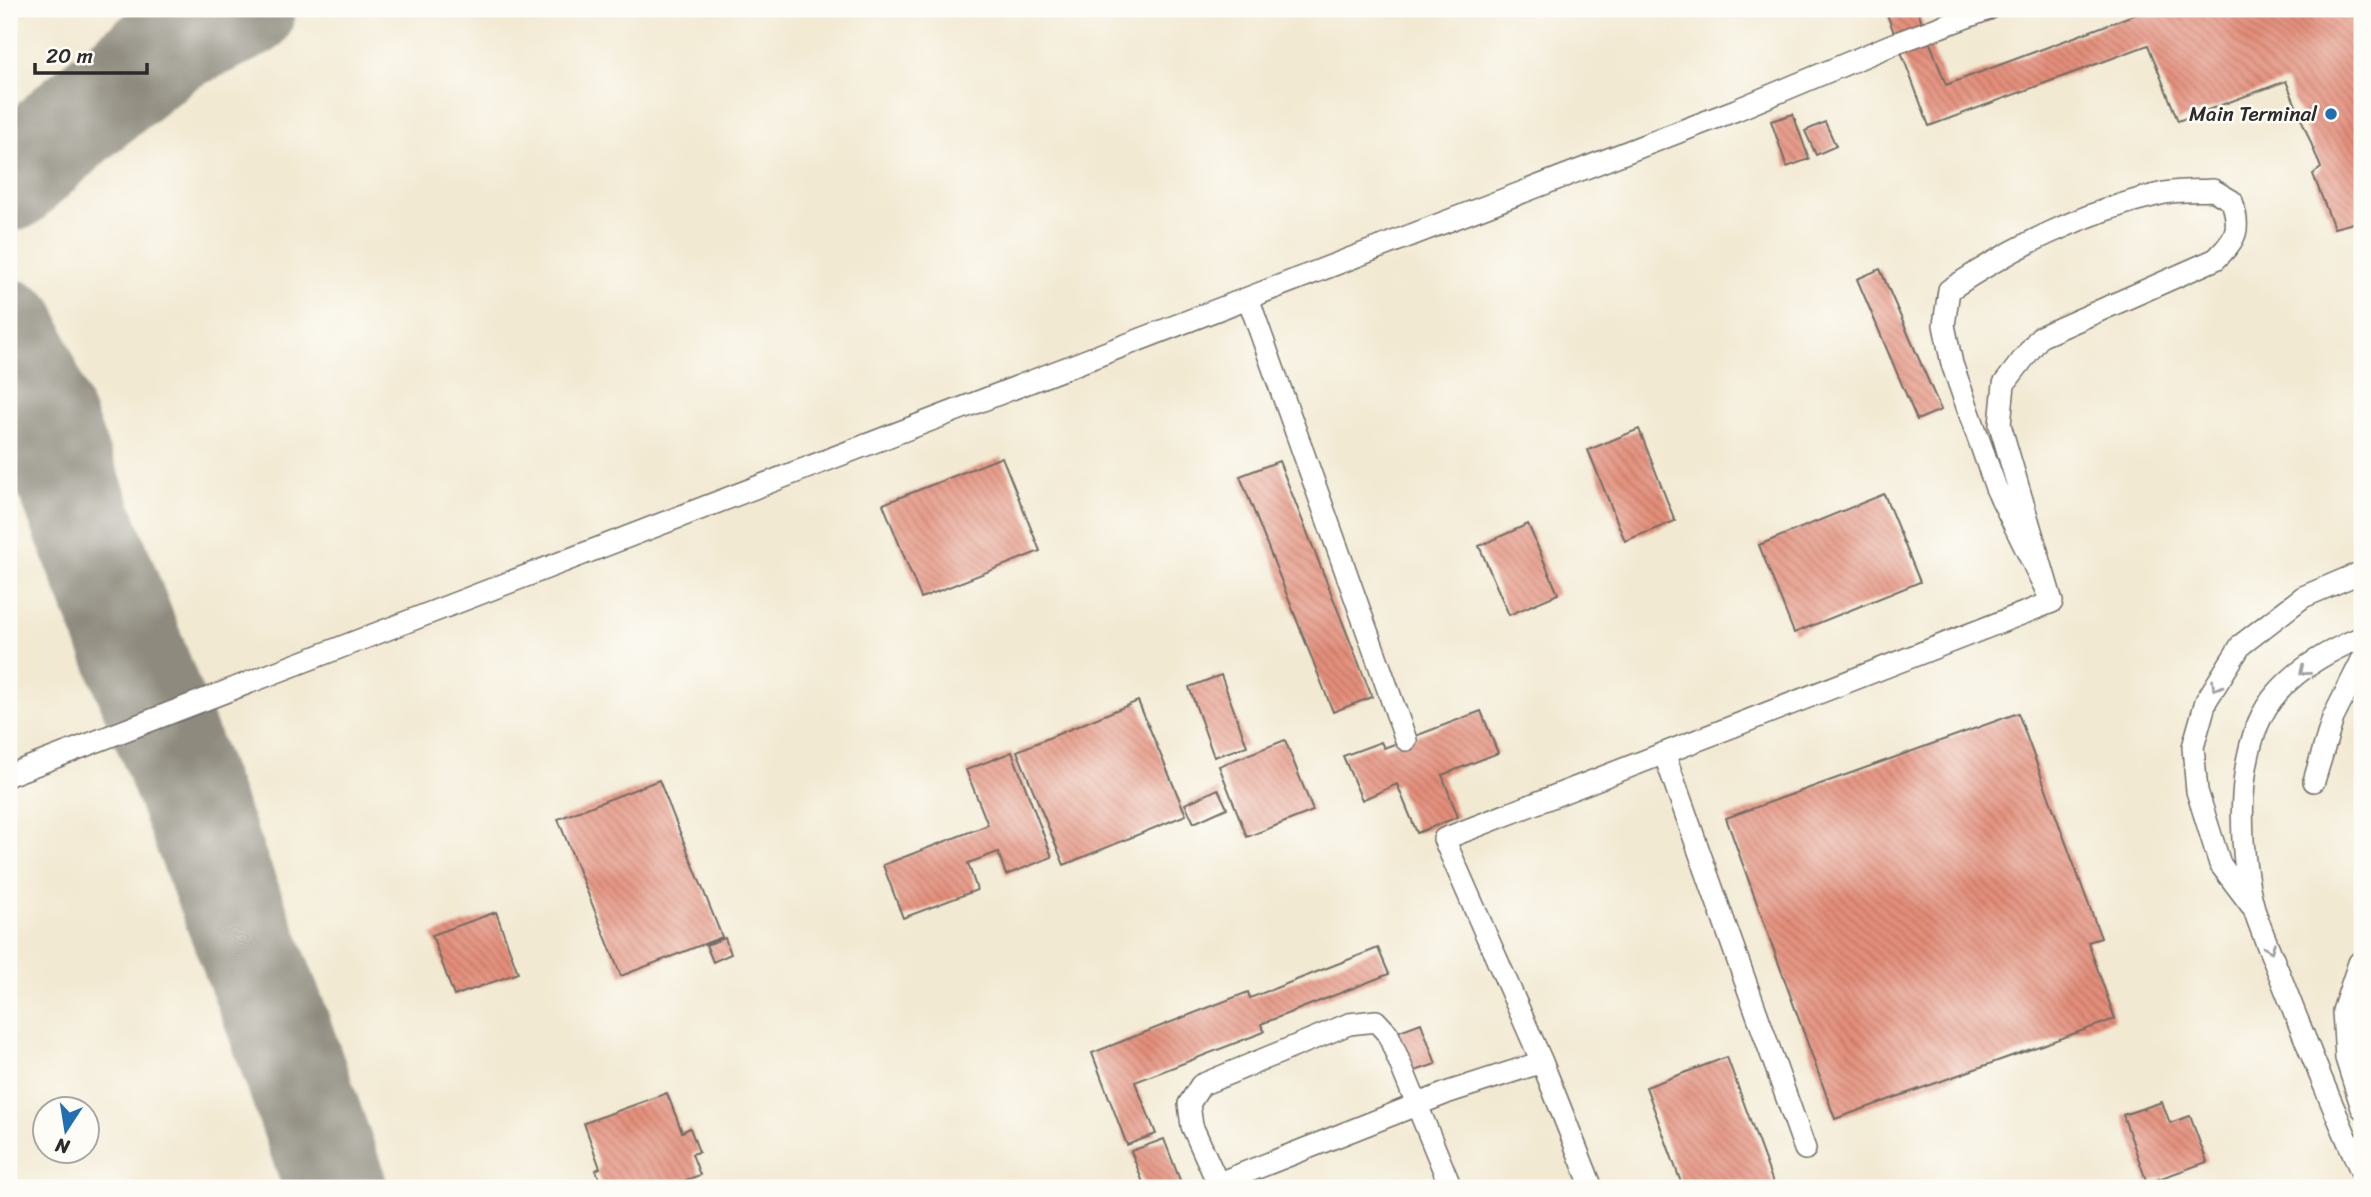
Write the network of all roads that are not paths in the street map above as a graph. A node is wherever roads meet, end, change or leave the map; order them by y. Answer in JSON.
{"nodes":[{"id":1,"x":1989,"y":9,"type":"edge"},
{"id":2,"x":1248,"y":298,"type":"junction"},
{"id":3,"x":2362,"y":572,"type":"edge"},
{"id":4,"x":2052,"y":602,"type":"junction"},
{"id":5,"x":2362,"y":637,"type":"edge"},
{"id":6,"x":2362,"y":660,"type":"edge"},
{"id":7,"x":1406,"y":740,"type":"dead end"},
{"id":8,"x":1664,"y":753,"type":"junction"},
{"id":9,"x":9,"y":775,"type":"edge"},
{"id":10,"x":2314,"y":781,"type":"dead end"},
{"id":11,"x":2255,"y":911,"type":"junction"},
{"id":12,"x":2359,"y":963,"type":"dead end"},
{"id":13,"x":1542,"y":1062,"type":"junction"},
{"id":14,"x":1417,"y":1105,"type":"junction"},
{"id":15,"x":2362,"y":1108,"type":"edge"},
{"id":16,"x":1805,"y":1149,"type":"dead end"},
{"id":17,"x":2362,"y":1172,"type":"edge"},
{"id":18,"x":1219,"y":1186,"type":"edge"},
{"id":19,"x":1451,"y":1188,"type":"edge"},
{"id":20,"x":1592,"y":1188,"type":"edge"}],
"edges":[{"from":1,"to":2,"type":"lane"},
{"from":2,"to":7,"type":"lane"},
{"from":2,"to":9,"type":"lane"},
{"from":3,"to":11,"type":"lane","one_way":true},
{"from":4,"to":4,"type":"lane"},
{"from":4,"to":8,"type":"lane"},
{"from":5,"to":11,"type":"lane","one_way":true},
{"from":6,"to":10,"type":"lane"},
{"from":8,"to":13,"type":"lane"},
{"from":8,"to":16,"type":"lane"},
{"from":11,"to":17,"type":"lane","one_way":true},
{"from":12,"to":15,"type":"lane"},
{"from":13,"to":14,"type":"lane"},
{"from":13,"to":20,"type":"lane"},
{"from":14,"to":18,"type":"lane"},
{"from":14,"to":18,"type":"lane"},
{"from":14,"to":19,"type":"lane"}]}
